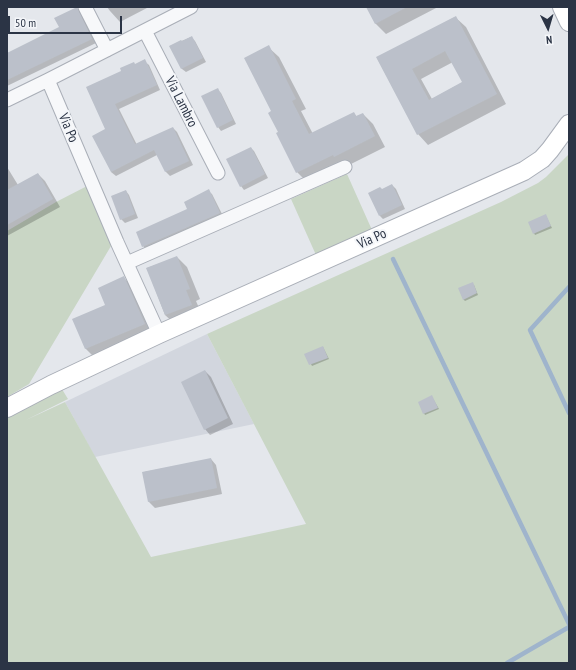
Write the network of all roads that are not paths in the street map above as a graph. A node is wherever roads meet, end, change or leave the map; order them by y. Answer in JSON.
{"nodes":[{"id":1,"x":85,"y":7,"type":"edge"},
{"id":2,"x":191,"y":7,"type":"edge"},
{"id":3,"x":562,"y":7,"type":"edge"},
{"id":4,"x":569,"y":22,"type":"edge"},
{"id":5,"x":145,"y":31,"type":"junction"},
{"id":6,"x":107,"y":50,"type":"junction"},
{"id":7,"x":48,"y":80,"type":"junction"},
{"id":8,"x":7,"y":100,"type":"edge"},
{"id":9,"x":569,"y":124,"type":"edge"},
{"id":10,"x":345,"y":167,"type":"dead end"},
{"id":11,"x":218,"y":173,"type":"dead end"},
{"id":12,"x":127,"y":263,"type":"junction"},
{"id":13,"x":159,"y":334,"type":"junction"},
{"id":14,"x":7,"y":408,"type":"edge"}],
"edges":[{"from":1,"to":6,"type":"street"},
{"from":2,"to":5,"type":"street"},
{"from":3,"to":4,"type":"street"},
{"from":5,"to":6,"type":"street"},
{"from":5,"to":11,"type":"street","name":"Via Lambro"},
{"from":6,"to":7,"type":"street"},
{"from":7,"to":8,"type":"street"},
{"from":7,"to":12,"type":"street","name":"Via Po"},
{"from":9,"to":13,"type":"street","name":"Via Po"},
{"from":10,"to":12,"type":"street"},
{"from":12,"to":13,"type":"street","name":"Via Po"},
{"from":13,"to":14,"type":"street","name":"Via Po"}]}
